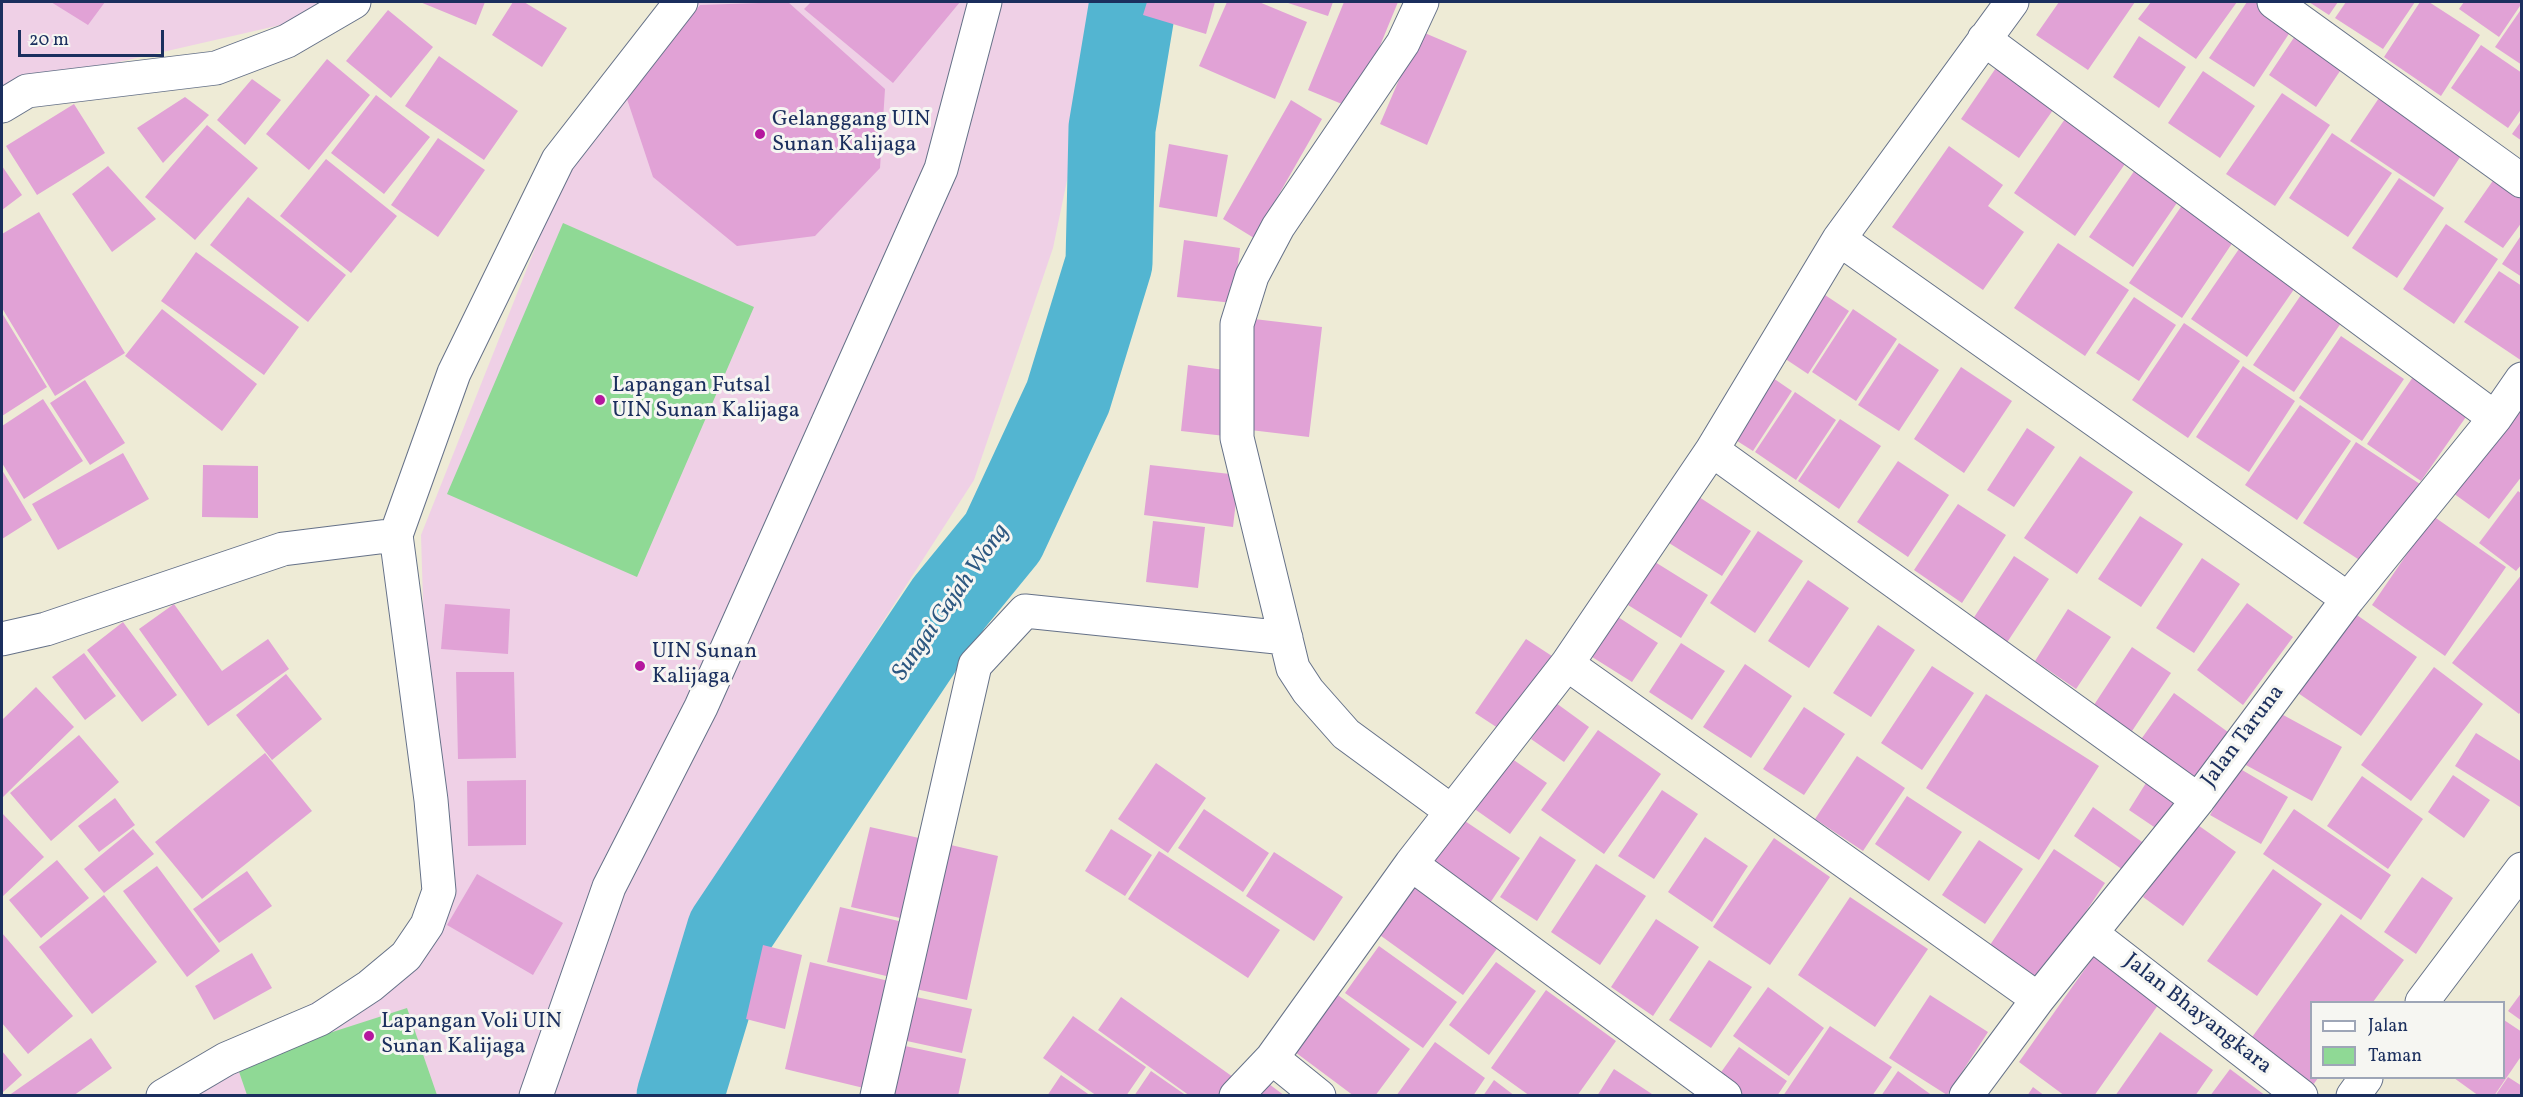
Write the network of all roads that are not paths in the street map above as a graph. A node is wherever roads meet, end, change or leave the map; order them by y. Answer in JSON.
{"nodes":[{"id":1,"x":354,"y":2,"type":"edge"},
{"id":2,"x":681,"y":2,"type":"edge"},
{"id":3,"x":985,"y":2,"type":"edge"},
{"id":4,"x":1422,"y":2,"type":"edge"},
{"id":5,"x":2012,"y":2,"type":"edge"},
{"id":6,"x":2274,"y":2,"type":"edge"},
{"id":7,"x":1984,"y":39,"type":"junction"},
{"id":8,"x":2,"y":106,"type":"edge"},
{"id":9,"x":2522,"y":181,"type":"edge"},
{"id":10,"x":1839,"y":239,"type":"junction"},
{"id":11,"x":2522,"y":379,"type":"edge"},
{"id":12,"x":2495,"y":418,"type":"junction"},
{"id":13,"x":1712,"y":450,"type":"junction"},
{"id":14,"x":396,"y":535,"type":"junction"},
{"id":15,"x":2348,"y":599,"type":"junction"},
{"id":16,"x":1286,"y":638,"type":"junction"},
{"id":17,"x":2,"y":639,"type":"edge"},
{"id":18,"x":1567,"y":664,"type":"junction"},
{"id":19,"x":2198,"y":800,"type":"junction"},
{"id":20,"x":1451,"y":812,"type":"junction"},
{"id":21,"x":1411,"y":864,"type":"junction"},
{"id":22,"x":2522,"y":869,"type":"edge"},
{"id":23,"x":2092,"y":934,"type":"junction"},
{"id":24,"x":2038,"y":999,"type":"junction"},
{"id":25,"x":2423,"y":1001,"type":"edge"},
{"id":26,"x":1272,"y":1058,"type":"junction"},
{"id":27,"x":2365,"y":1079,"type":"edge"},
{"id":28,"x":164,"y":1095,"type":"edge"},
{"id":29,"x":536,"y":1095,"type":"edge"},
{"id":30,"x":878,"y":1095,"type":"edge"},
{"id":31,"x":1236,"y":1095,"type":"edge"},
{"id":32,"x":1319,"y":1095,"type":"edge"},
{"id":33,"x":1725,"y":1095,"type":"edge"},
{"id":34,"x":1966,"y":1095,"type":"edge"},
{"id":35,"x":2301,"y":1095,"type":"edge"},
{"id":36,"x":2353,"y":1095,"type":"edge"}],
"edges":[{"from":1,"to":8,"type":"street"},
{"from":2,"to":14,"type":"street"},
{"from":3,"to":29,"type":"street"},
{"from":4,"to":16,"type":"street"},
{"from":5,"to":7,"type":"street"},
{"from":6,"to":9,"type":"street"},
{"from":7,"to":10,"type":"street"},
{"from":7,"to":12,"type":"street"},
{"from":10,"to":13,"type":"street"},
{"from":10,"to":15,"type":"street"},
{"from":11,"to":12,"type":"street","name":"Jalan Taruna"},
{"from":12,"to":15,"type":"street","name":"Jalan Taruna"},
{"from":13,"to":18,"type":"street"},
{"from":13,"to":19,"type":"street"},
{"from":14,"to":17,"type":"street"},
{"from":14,"to":28,"type":"street"},
{"from":15,"to":19,"type":"street","name":"Jalan Taruna"},
{"from":16,"to":20,"type":"street"},
{"from":16,"to":30,"type":"street"},
{"from":18,"to":20,"type":"street"},
{"from":18,"to":24,"type":"street"},
{"from":19,"to":23,"type":"street","name":"Jalan Taruna"},
{"from":20,"to":21,"type":"street"},
{"from":21,"to":26,"type":"street"},
{"from":21,"to":33,"type":"street"},
{"from":22,"to":25,"type":"street"},
{"from":23,"to":24,"type":"street","name":"Jalan Taruna"},
{"from":23,"to":35,"type":"street","name":"Jalan Bhayangkara"},
{"from":24,"to":34,"type":"street","name":"Jalan Taruna"},
{"from":26,"to":31,"type":"street"},
{"from":26,"to":32,"type":"street"},
{"from":27,"to":36,"type":"street"}]}
